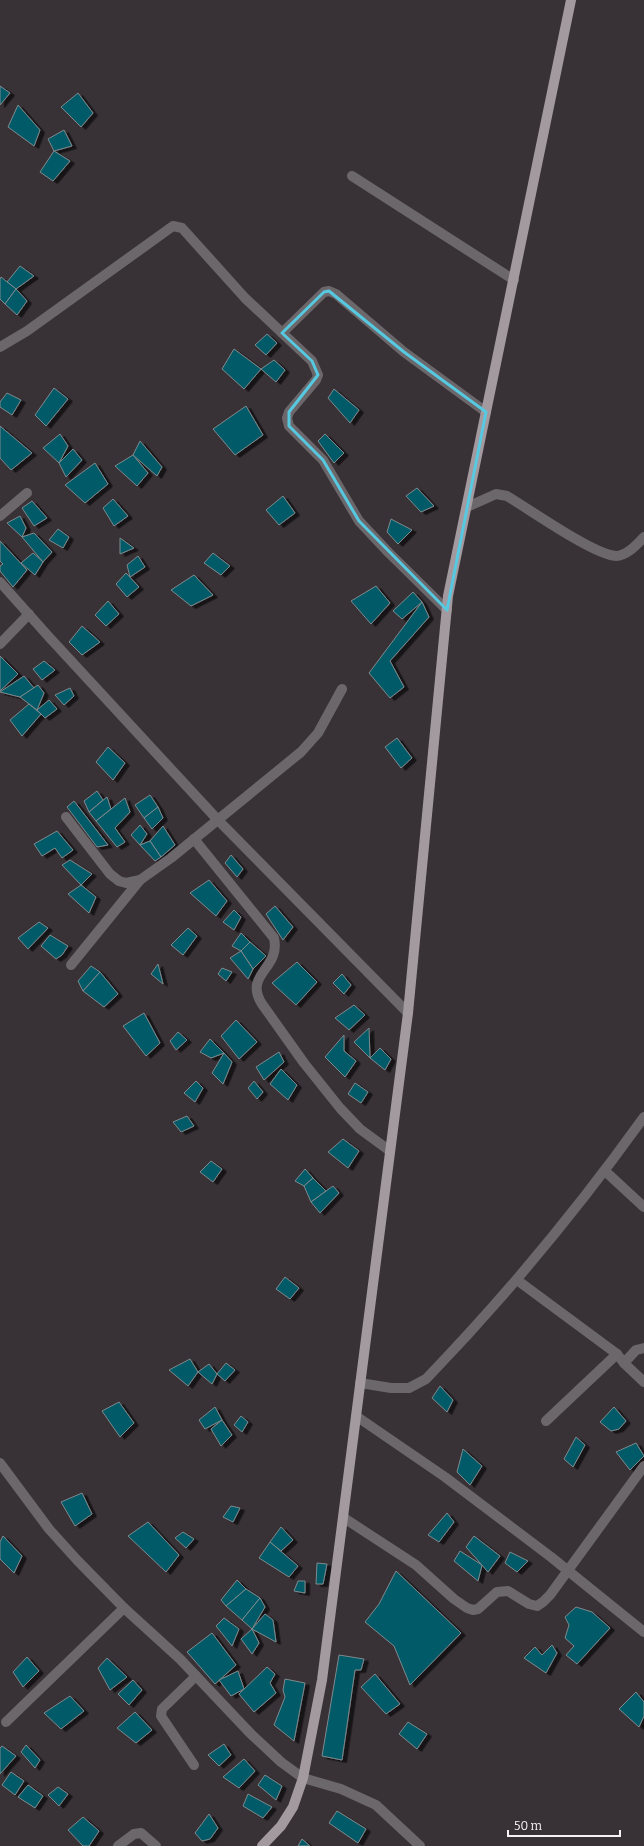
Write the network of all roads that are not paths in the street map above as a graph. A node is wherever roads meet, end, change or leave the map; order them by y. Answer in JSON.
{"nodes":[{"id":1,"x":571,"y":0,"type":"edge"},
{"id":2,"x":352,"y":176,"type":"dead end"},
{"id":3,"x":514,"y":280,"type":"junction"},
{"id":4,"x":282,"y":333,"type":"junction"},
{"id":5,"x":0,"y":347,"type":"edge"},
{"id":6,"x":486,"y":412,"type":"junction"},
{"id":7,"x":27,"y":493,"type":"dead end"},
{"id":8,"x":467,"y":507,"type":"junction"},
{"id":9,"x":0,"y":516,"type":"edge"},
{"id":10,"x":644,"y":537,"type":"edge"},
{"id":11,"x":0,"y":582,"type":"edge"},
{"id":12,"x":447,"y":610,"type":"junction"},
{"id":13,"x":29,"y":614,"type":"junction"},
{"id":14,"x":0,"y":644,"type":"edge"},
{"id":15,"x":342,"y":689,"type":"dead end"},
{"id":16,"x":66,"y":817,"type":"dead end"},
{"id":17,"x":217,"y":819,"type":"junction"},
{"id":18,"x":194,"y":839,"type":"junction"},
{"id":19,"x":140,"y":880,"type":"junction"},
{"id":20,"x":71,"y":965,"type":"dead end"},
{"id":21,"x":408,"y":1013,"type":"junction"},
{"id":22,"x":644,"y":1117,"type":"edge"},
{"id":23,"x":390,"y":1151,"type":"junction"},
{"id":24,"x":604,"y":1171,"type":"junction"},
{"id":25,"x":644,"y":1207,"type":"edge"},
{"id":26,"x":517,"y":1280,"type":"junction"},
{"id":27,"x":644,"y":1348,"type":"edge"},
{"id":28,"x":617,"y":1354,"type":"junction"},
{"id":29,"x":624,"y":1363,"type":"junction"},
{"id":30,"x":644,"y":1382,"type":"edge"},
{"id":31,"x":360,"y":1383,"type":"junction"},
{"id":32,"x":356,"y":1416,"type":"junction"},
{"id":33,"x":546,"y":1421,"type":"dead end"},
{"id":34,"x":0,"y":1463,"type":"edge"},
{"id":35,"x":644,"y":1466,"type":"edge"},
{"id":36,"x":344,"y":1518,"type":"junction"},
{"id":37,"x":567,"y":1571,"type":"junction"},
{"id":38,"x":124,"y":1608,"type":"junction"},
{"id":39,"x":644,"y":1632,"type":"edge"},
{"id":40,"x":196,"y":1676,"type":"junction"},
{"id":41,"x":6,"y":1722,"type":"dead end"},
{"id":42,"x":194,"y":1765,"type":"dead end"},
{"id":43,"x":303,"y":1778,"type":"junction"},
{"id":44,"x":118,"y":1846,"type":"edge"},
{"id":45,"x":156,"y":1846,"type":"edge"},
{"id":46,"x":262,"y":1846,"type":"edge"},
{"id":47,"x":420,"y":1846,"type":"edge"}],
"edges":[{"from":1,"to":3,"type":"main road"},
{"from":2,"to":3,"type":"street"},
{"from":3,"to":6,"type":"main road"},
{"from":4,"to":5,"type":"street"},
{"from":4,"to":6,"type":"street"},
{"from":4,"to":12,"type":"street"},
{"from":6,"to":8,"type":"main road"},
{"from":7,"to":9,"type":"street"},
{"from":8,"to":10,"type":"street"},
{"from":8,"to":12,"type":"main road"},
{"from":11,"to":13,"type":"street"},
{"from":12,"to":21,"type":"main road"},
{"from":13,"to":14,"type":"street"},
{"from":13,"to":17,"type":"street"},
{"from":15,"to":17,"type":"street"},
{"from":16,"to":19,"type":"street"},
{"from":17,"to":18,"type":"street"},
{"from":17,"to":21,"type":"street"},
{"from":18,"to":19,"type":"street"},
{"from":18,"to":23,"type":"street"},
{"from":19,"to":20,"type":"street"},
{"from":21,"to":23,"type":"main road"},
{"from":22,"to":24,"type":"street"},
{"from":23,"to":31,"type":"main road"},
{"from":24,"to":25,"type":"street"},
{"from":24,"to":26,"type":"street"},
{"from":26,"to":28,"type":"street"},
{"from":26,"to":31,"type":"street"},
{"from":27,"to":29,"type":"street"},
{"from":28,"to":29,"type":"street"},
{"from":28,"to":33,"type":"street"},
{"from":29,"to":30,"type":"street"},
{"from":31,"to":32,"type":"main road"},
{"from":32,"to":36,"type":"main road"},
{"from":32,"to":37,"type":"street"},
{"from":34,"to":38,"type":"street"},
{"from":35,"to":37,"type":"street"},
{"from":36,"to":37,"type":"street"},
{"from":36,"to":43,"type":"main road"},
{"from":37,"to":39,"type":"street"},
{"from":38,"to":40,"type":"street"},
{"from":38,"to":41,"type":"street"},
{"from":40,"to":42,"type":"street"},
{"from":40,"to":43,"type":"street"},
{"from":43,"to":46,"type":"main road"},
{"from":43,"to":47,"type":"street"},
{"from":44,"to":45,"type":"street"}]}
